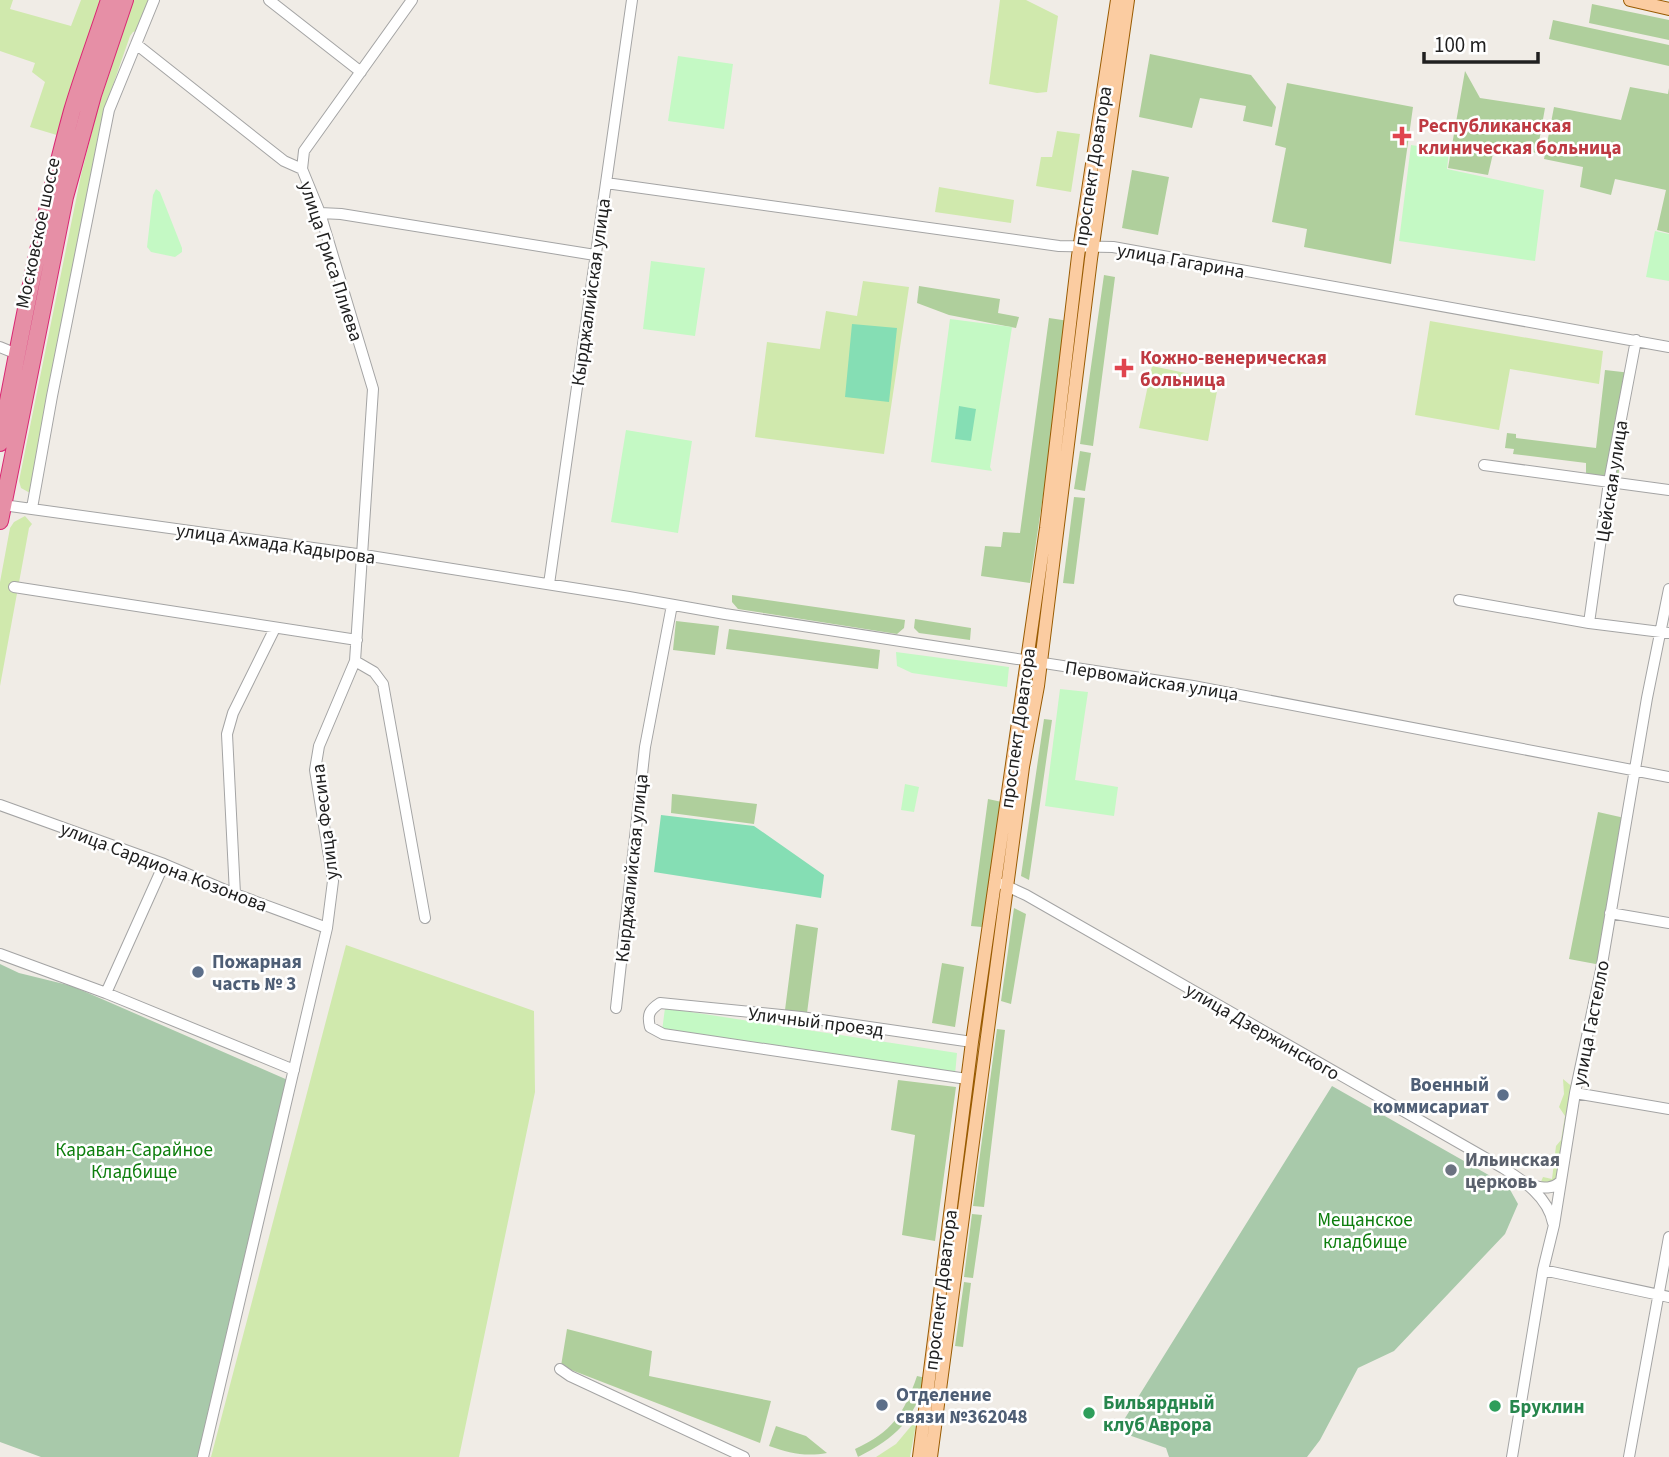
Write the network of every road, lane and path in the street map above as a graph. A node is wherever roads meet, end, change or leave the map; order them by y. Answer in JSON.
{"nodes":[{"id":1,"x":109,"y":0,"type":"edge"},
{"id":2,"x":125,"y":0,"type":"edge"},
{"id":3,"x":154,"y":0,"type":"edge"},
{"id":4,"x":269,"y":0,"type":"edge"},
{"id":5,"x":412,"y":0,"type":"edge"},
{"id":6,"x":632,"y":0,"type":"edge"},
{"id":7,"x":1117,"y":0,"type":"edge"},
{"id":8,"x":1128,"y":0,"type":"edge"},
{"id":9,"x":1630,"y":0,"type":"edge"},
{"id":10,"x":1669,"y":9,"type":"edge"},
{"id":11,"x":136,"y":44,"type":"junction"},
{"id":12,"x":360,"y":72,"type":"junction"},
{"id":13,"x":302,"y":169,"type":"junction"},
{"id":14,"x":606,"y":183,"type":"junction"},
{"id":15,"x":320,"y":213,"type":"junction"},
{"id":16,"x":1079,"y":247,"type":"junction"},
{"id":17,"x":1093,"y":247,"type":"junction"},
{"id":18,"x":595,"y":255,"type":"junction"},
{"id":19,"x":1636,"y":340,"type":"junction"},
{"id":20,"x":0,"y":347,"type":"edge"},
{"id":21,"x":1669,"y":347,"type":"edge"},
{"id":22,"x":17,"y":354,"type":"junction"},
{"id":23,"x":0,"y":443,"type":"edge"},
{"id":24,"x":1484,"y":465,"type":"dead end"},
{"id":25,"x":1609,"y":482,"type":"junction"},
{"id":26,"x":1669,"y":490,"type":"edge"},
{"id":27,"x":32,"y":508,"type":"junction"},
{"id":28,"x":2,"y":513,"type":"edge"},
{"id":29,"x":364,"y":555,"type":"junction"},
{"id":30,"x":549,"y":584,"type":"junction"},
{"id":31,"x":14,"y":587,"type":"dead end"},
{"id":32,"x":1669,"y":589,"type":"edge"},
{"id":33,"x":1460,"y":600,"type":"dead end"},
{"id":34,"x":672,"y":605,"type":"junction"},
{"id":35,"x":1589,"y":622,"type":"junction"},
{"id":36,"x":275,"y":628,"type":"junction"},
{"id":37,"x":1665,"y":632,"type":"edge"},
{"id":38,"x":356,"y":640,"type":"junction"},
{"id":39,"x":1027,"y":660,"type":"junction"},
{"id":40,"x":355,"y":661,"type":"junction"},
{"id":41,"x":1041,"y":662,"type":"junction"},
{"id":42,"x":1635,"y":771,"type":"junction"},
{"id":43,"x":1669,"y":777,"type":"edge"},
{"id":44,"x":0,"y":805,"type":"edge"},
{"id":45,"x":164,"y":864,"type":"junction"},
{"id":46,"x":995,"y":881,"type":"junction"},
{"id":47,"x":1007,"y":887,"type":"junction"},
{"id":48,"x":235,"y":894,"type":"junction"},
{"id":49,"x":1610,"y":913,"type":"junction"},
{"id":50,"x":425,"y":918,"type":"dead end"},
{"id":51,"x":1669,"y":923,"type":"edge"},
{"id":52,"x":327,"y":928,"type":"junction"},
{"id":53,"x":0,"y":954,"type":"edge"},
{"id":54,"x":106,"y":993,"type":"junction"},
{"id":55,"x":616,"y":1008,"type":"dead end"},
{"id":56,"x":972,"y":1042,"type":"junction"},
{"id":57,"x":294,"y":1070,"type":"junction"},
{"id":58,"x":967,"y":1079,"type":"junction"},
{"id":59,"x":1575,"y":1093,"type":"junction"},
{"id":60,"x":1669,"y":1110,"type":"edge"},
{"id":61,"x":1560,"y":1182,"type":"junction"},
{"id":62,"x":1528,"y":1185,"type":"junction"},
{"id":63,"x":1554,"y":1225,"type":"junction"},
{"id":64,"x":1669,"y":1237,"type":"edge"},
{"id":65,"x":1543,"y":1270,"type":"junction"},
{"id":66,"x":1657,"y":1295,"type":"junction"},
{"id":67,"x":1669,"y":1297,"type":"edge"},
{"id":68,"x":559,"y":1368,"type":"dead end"},
{"id":69,"x":203,"y":1457,"type":"edge"},
{"id":70,"x":744,"y":1457,"type":"edge"},
{"id":71,"x":919,"y":1457,"type":"edge"},
{"id":72,"x":931,"y":1457,"type":"edge"},
{"id":73,"x":1512,"y":1457,"type":"edge"},
{"id":74,"x":1629,"y":1457,"type":"edge"}],
"edges":[{"from":1,"to":22,"type":"highway","name":"Московское шоссе"},
{"from":2,"to":28,"type":"highway","name":"Московское шоссе"},
{"from":3,"to":11,"type":"street"},
{"from":4,"to":12,"type":"street"},
{"from":5,"to":12,"type":"street","name":"улица Гриса Плиева"},
{"from":6,"to":14,"type":"street","name":"Кырджалийская улица"},
{"from":7,"to":16,"type":"main road","name":"проспект Доватора"},
{"from":8,"to":17,"type":"main road","name":"проспект Доватора"},
{"from":9,"to":10,"type":"main road"},
{"from":11,"to":13,"type":"street"},
{"from":11,"to":27,"type":"street"},
{"from":12,"to":13,"type":"street","name":"улица Гриса Плиева"},
{"from":13,"to":15,"type":"street","name":"улица Гриса Плиева"},
{"from":14,"to":16,"type":"street","name":"улица Гагарина"},
{"from":14,"to":18,"type":"street","name":"Кырджалийская улица"},
{"from":15,"to":18,"type":"street"},
{"from":15,"to":29,"type":"street","name":"улица Гриса Плиева"},
{"from":16,"to":17,"type":"street","name":"улица Гагарина"},
{"from":16,"to":39,"type":"main road","name":"проспект Доватора"},
{"from":17,"to":19,"type":"street","name":"улица Гагарина"},
{"from":17,"to":41,"type":"main road","name":"проспект Доватора"},
{"from":18,"to":30,"type":"street","name":"Кырджалийская улица"},
{"from":19,"to":21,"type":"street","name":"улица Гагарина"},
{"from":19,"to":25,"type":"street","name":"Цейская улица"},
{"from":20,"to":22,"type":"street"},
{"from":22,"to":23,"type":"highway","name":"Московское шоссе"},
{"from":24,"to":25,"type":"street"},
{"from":25,"to":26,"type":"street"},
{"from":25,"to":35,"type":"street","name":"Цейская улица"},
{"from":27,"to":28,"type":"street","name":"улица Ахмада Кадырова"},
{"from":27,"to":29,"type":"street","name":"улица Ахмада Кадырова"},
{"from":29,"to":30,"type":"street","name":"улица Ахмада Кадырова"},
{"from":29,"to":38,"type":"street","name":"улица Гриса Плиева"},
{"from":30,"to":34,"type":"street","name":"Первомайская улица"},
{"from":31,"to":36,"type":"street"},
{"from":32,"to":37,"type":"street","name":"улица Гастелло"},
{"from":33,"to":35,"type":"street"},
{"from":34,"to":39,"type":"street","name":"Первомайская улица"},
{"from":34,"to":55,"type":"street","name":"Кырджалийская улица"},
{"from":35,"to":37,"type":"street"},
{"from":36,"to":38,"type":"street"},
{"from":36,"to":48,"type":"street"},
{"from":37,"to":42,"type":"street","name":"улица Гастелло"},
{"from":38,"to":40,"type":"street","name":"улица Фесина"},
{"from":39,"to":41,"type":"street","name":"Первомайская улица"},
{"from":39,"to":46,"type":"main road","name":"проспект Доватора"},
{"from":40,"to":50,"type":"street"},
{"from":40,"to":52,"type":"street","name":"улица Фесина"},
{"from":41,"to":42,"type":"street","name":"Первомайская улица"},
{"from":41,"to":47,"type":"main road","name":"проспект Доватора"},
{"from":42,"to":43,"type":"street","name":"Первомайская улица"},
{"from":42,"to":49,"type":"street","name":"улица Гастелло"},
{"from":44,"to":45,"type":"street","name":"улица Сардиона Козонова"},
{"from":45,"to":48,"type":"street","name":"улица Сардиона Козонова"},
{"from":45,"to":54,"type":"street"},
{"from":46,"to":47,"type":"street","name":"улица Дзержинского"},
{"from":46,"to":56,"type":"main road","name":"проспект Доватора"},
{"from":47,"to":62,"type":"street","name":"улица Дзержинского"},
{"from":47,"to":72,"type":"main road","name":"проспект Доватора"},
{"from":48,"to":52,"type":"street","name":"улица Сардиона Козонова"},
{"from":49,"to":51,"type":"street"},
{"from":49,"to":59,"type":"street","name":"улица Гастелло"},
{"from":52,"to":57,"type":"street","name":"улица Фесина"},
{"from":53,"to":54,"type":"street"},
{"from":54,"to":57,"type":"street"},
{"from":56,"to":58,"type":"main road","name":"проспект Доватора"},
{"from":56,"to":58,"type":"street","name":"Уличный проезд"},
{"from":57,"to":69,"type":"street","name":"улица Фесина"},
{"from":58,"to":71,"type":"main road","name":"проспект Доватора"},
{"from":59,"to":60,"type":"street"},
{"from":59,"to":61,"type":"street","name":"улица Гастелло"},
{"from":61,"to":62,"type":"street"},
{"from":61,"to":63,"type":"street","name":"улица Гастелло"},
{"from":62,"to":63,"type":"street","name":"улица Дзержинского"},
{"from":63,"to":65,"type":"street","name":"улица Гастелло"},
{"from":64,"to":66,"type":"street"},
{"from":65,"to":66,"type":"street"},
{"from":65,"to":73,"type":"street","name":"улица Гастелло"},
{"from":66,"to":67,"type":"street"},
{"from":66,"to":74,"type":"street"},
{"from":68,"to":70,"type":"street"}]}
